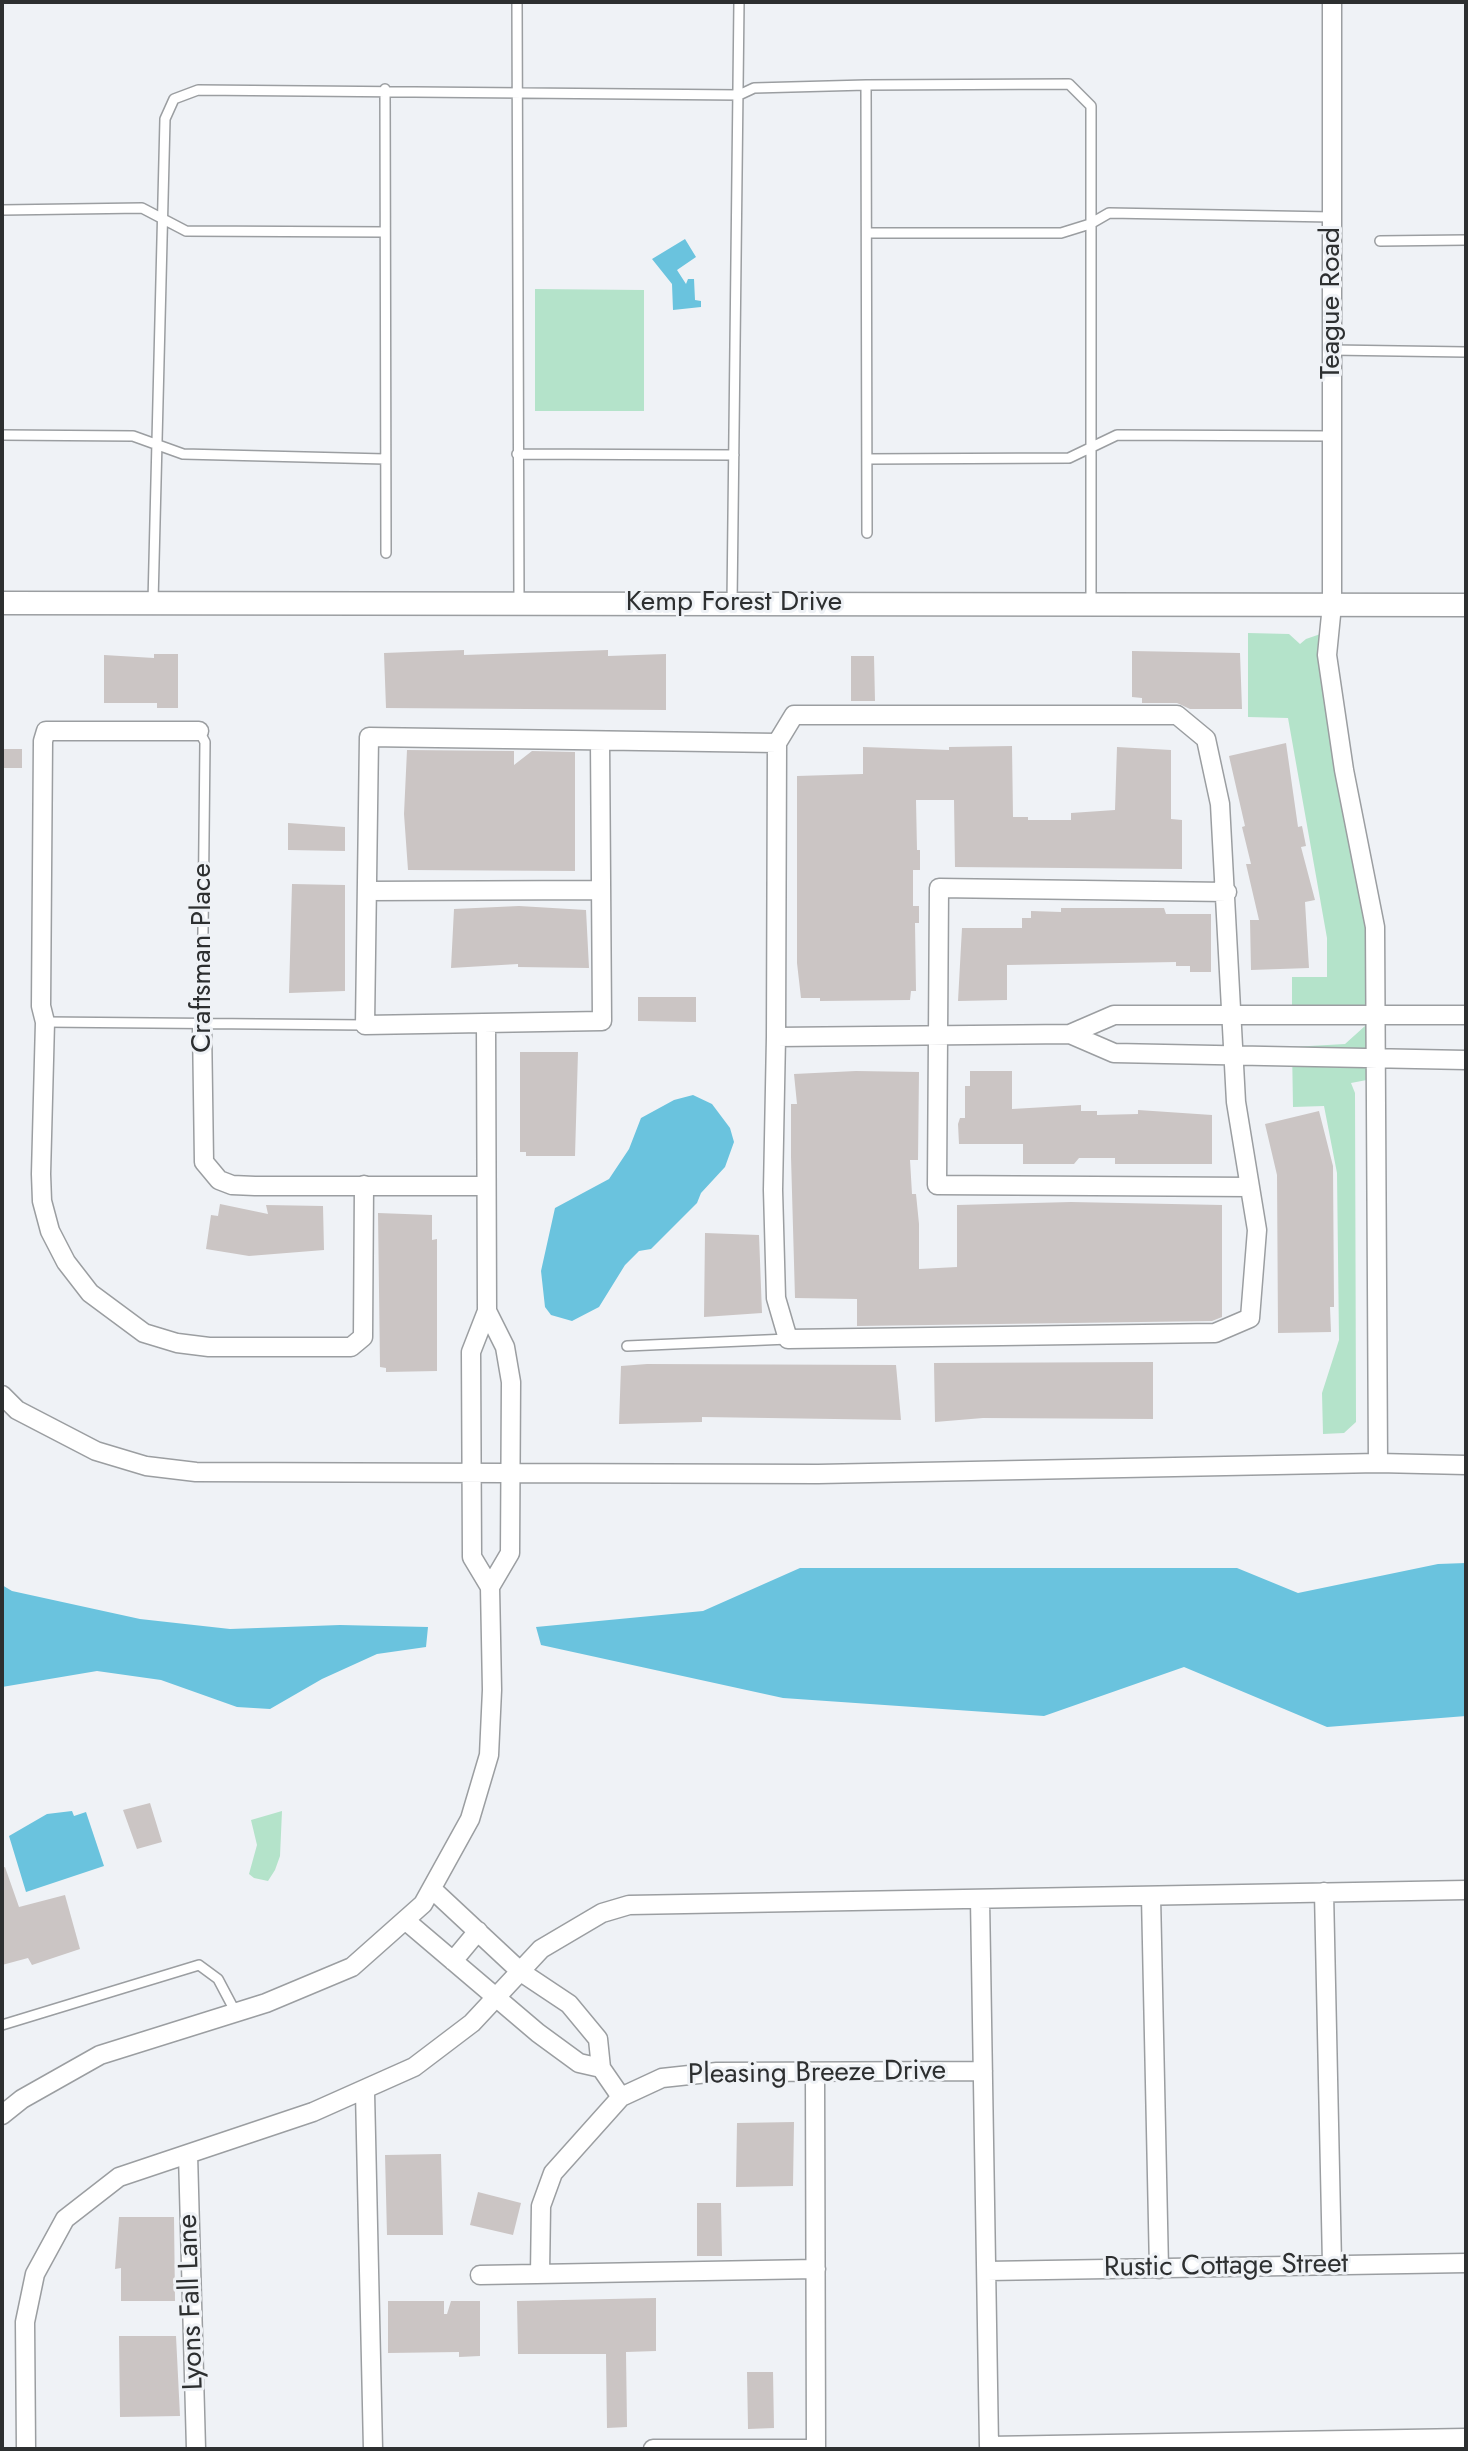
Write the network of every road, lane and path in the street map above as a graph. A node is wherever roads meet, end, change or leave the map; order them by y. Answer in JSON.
{"nodes":[{"id":1,"x":517,"y":2,"type":"edge"},
{"id":2,"x":739,"y":2,"type":"edge"},
{"id":3,"x":1332,"y":2,"type":"edge"},
{"id":4,"x":866,"y":85,"type":"junction"},
{"id":5,"x":385,"y":89,"type":"junction"},
{"id":6,"x":517,"y":91,"type":"junction"},
{"id":7,"x":739,"y":95,"type":"junction"},
{"id":8,"x":2,"y":210,"type":"edge"},
{"id":9,"x":165,"y":217,"type":"junction"},
{"id":10,"x":1332,"y":217,"type":"junction"},
{"id":11,"x":1090,"y":224,"type":"junction"},
{"id":12,"x":385,"y":232,"type":"junction"},
{"id":13,"x":868,"y":233,"type":"junction"},
{"id":14,"x":1466,"y":240,"type":"edge"},
{"id":15,"x":1380,"y":241,"type":"dead end"},
{"id":16,"x":1332,"y":350,"type":"junction"},
{"id":17,"x":1466,"y":352,"type":"edge"},
{"id":18,"x":2,"y":435,"type":"edge"},
{"id":19,"x":1332,"y":436,"type":"junction"},
{"id":20,"x":158,"y":443,"type":"junction"},
{"id":21,"x":1092,"y":448,"type":"junction"},
{"id":22,"x":517,"y":454,"type":"junction"},
{"id":23,"x":734,"y":455,"type":"junction"},
{"id":24,"x":385,"y":459,"type":"junction"},
{"id":25,"x":867,"y":459,"type":"junction"},
{"id":26,"x":867,"y":533,"type":"dead end"},
{"id":27,"x":386,"y":553,"type":"dead end"},
{"id":28,"x":2,"y":603,"type":"edge"},
{"id":29,"x":153,"y":603,"type":"junction"},
{"id":30,"x":519,"y":603,"type":"junction"},
{"id":31,"x":732,"y":604,"type":"junction"},
{"id":32,"x":1091,"y":605,"type":"junction"},
{"id":33,"x":1332,"y":605,"type":"junction"},
{"id":34,"x":1466,"y":605,"type":"edge"},
{"id":35,"x":199,"y":731,"type":"joint"},
{"id":36,"x":600,"y":741,"type":"junction"},
{"id":37,"x":777,"y":743,"type":"junction"},
{"id":38,"x":601,"y":890,"type":"junction"},
{"id":39,"x":367,"y":891,"type":"junction"},
{"id":40,"x":1227,"y":892,"type":"junction"},
{"id":41,"x":1466,"y":1015,"type":"edge"},
{"id":42,"x":1232,"y":1017,"type":"junction"},
{"id":43,"x":1376,"y":1017,"type":"junction"},
{"id":44,"x":45,"y":1022,"type":"junction"},
{"id":45,"x":486,"y":1023,"type":"junction"},
{"id":46,"x":202,"y":1025,"type":"junction"},
{"id":47,"x":365,"y":1025,"type":"junction"},
{"id":48,"x":1070,"y":1034,"type":"junction"},
{"id":49,"x":938,"y":1035,"type":"junction"},
{"id":50,"x":776,"y":1037,"type":"junction"},
{"id":51,"x":1233,"y":1058,"type":"junction"},
{"id":52,"x":1377,"y":1060,"type":"junction"},
{"id":53,"x":1466,"y":1060,"type":"edge"},
{"id":54,"x":364,"y":1185,"type":"junction"},
{"id":55,"x":486,"y":1186,"type":"junction"},
{"id":56,"x":1250,"y":1187,"type":"junction"},
{"id":57,"x":487,"y":1311,"type":"junction"},
{"id":58,"x":788,"y":1339,"type":"junction"},
{"id":59,"x":627,"y":1346,"type":"dead end"},
{"id":60,"x":2,"y":1395,"type":"edge"},
{"id":61,"x":1378,"y":1463,"type":"junction"},
{"id":62,"x":1466,"y":1465,"type":"edge"},
{"id":63,"x":511,"y":1474,"type":"junction"},
{"id":64,"x":472,"y":1475,"type":"junction"},
{"id":65,"x":490,"y":1587,"type":"junction"},
{"id":66,"x":432,"y":1889,"type":"junction"},
{"id":67,"x":1466,"y":1890,"type":"edge"},
{"id":68,"x":1324,"y":1892,"type":"junction"},
{"id":69,"x":1151,"y":1896,"type":"junction"},
{"id":70,"x":980,"y":1899,"type":"junction"},
{"id":71,"x":405,"y":1920,"type":"junction"},
{"id":72,"x":478,"y":1931,"type":"junction"},
{"id":73,"x":453,"y":1961,"type":"junction"},
{"id":74,"x":521,"y":1972,"type":"junction"},
{"id":75,"x":498,"y":1997,"type":"junction"},
{"id":76,"x":236,"y":2013,"type":"junction"},
{"id":77,"x":2,"y":2025,"type":"edge"},
{"id":78,"x":601,"y":2068,"type":"junction"},
{"id":79,"x":983,"y":2071,"type":"junction"},
{"id":80,"x":815,"y":2074,"type":"junction"},
{"id":81,"x":365,"y":2092,"type":"junction"},
{"id":82,"x":621,"y":2097,"type":"junction"},
{"id":83,"x":2,"y":2115,"type":"edge"},
{"id":84,"x":188,"y":2154,"type":"junction"},
{"id":85,"x":1466,"y":2263,"type":"edge"},
{"id":86,"x":1332,"y":2264,"type":"junction"},
{"id":87,"x":816,"y":2269,"type":"junction"},
{"id":88,"x":1159,"y":2269,"type":"junction"},
{"id":89,"x":987,"y":2271,"type":"junction"},
{"id":90,"x":540,"y":2274,"type":"junction"},
{"id":91,"x":480,"y":2275,"type":"dead end"},
{"id":92,"x":1466,"y":2438,"type":"edge"},
{"id":93,"x":816,"y":2448,"type":"edge"},
{"id":94,"x":26,"y":2449,"type":"edge"},
{"id":95,"x":196,"y":2449,"type":"edge"},
{"id":96,"x":373,"y":2449,"type":"edge"},
{"id":97,"x":653,"y":2449,"type":"edge"}],
"edges":[{"from":1,"to":6,"type":"lane"},
{"from":2,"to":7,"type":"lane"},
{"from":3,"to":10,"type":"street","name":"Teague Road"},
{"from":4,"to":7,"type":"lane"},
{"from":4,"to":11,"type":"lane"},
{"from":4,"to":13,"type":"lane"},
{"from":5,"to":6,"type":"lane"},
{"from":5,"to":9,"type":"lane"},
{"from":5,"to":12,"type":"lane"},
{"from":6,"to":7,"type":"lane"},
{"from":6,"to":22,"type":"lane"},
{"from":7,"to":23,"type":"lane"},
{"from":8,"to":9,"type":"lane"},
{"from":9,"to":12,"type":"lane"},
{"from":9,"to":20,"type":"lane"},
{"from":10,"to":11,"type":"lane"},
{"from":10,"to":16,"type":"street","name":"Teague Road"},
{"from":11,"to":13,"type":"lane"},
{"from":11,"to":21,"type":"lane"},
{"from":12,"to":24,"type":"lane"},
{"from":13,"to":25,"type":"lane"},
{"from":14,"to":15,"type":"lane"},
{"from":16,"to":17,"type":"lane"},
{"from":16,"to":19,"type":"street","name":"Teague Road"},
{"from":18,"to":20,"type":"lane"},
{"from":19,"to":21,"type":"lane"},
{"from":19,"to":33,"type":"street","name":"Teague Road"},
{"from":20,"to":24,"type":"lane"},
{"from":20,"to":29,"type":"lane"},
{"from":21,"to":25,"type":"lane"},
{"from":21,"to":32,"type":"lane"},
{"from":22,"to":23,"type":"lane"},
{"from":22,"to":30,"type":"lane"},
{"from":23,"to":31,"type":"lane"},
{"from":24,"to":27,"type":"lane"},
{"from":25,"to":26,"type":"lane"},
{"from":28,"to":29,"type":"street","name":"Kemp Forest Drive"},
{"from":29,"to":30,"type":"street","name":"Kemp Forest Drive"},
{"from":30,"to":31,"type":"street","name":"Kemp Forest Drive"},
{"from":31,"to":32,"type":"street","name":"Kemp Forest Drive"},
{"from":32,"to":33,"type":"street","name":"Kemp Forest Drive"},
{"from":33,"to":34,"type":"street","name":"Kemp Forest Drive"},
{"from":33,"to":43,"type":"street","name":"Teague Road"},
{"from":35,"to":44,"type":"street"},
{"from":35,"to":46,"type":"lane","name":"Craftsman Place"},
{"from":36,"to":37,"type":"street"},
{"from":36,"to":38,"type":"street"},
{"from":36,"to":39,"type":"street"},
{"from":37,"to":40,"type":"street"},
{"from":37,"to":50,"type":"street"},
{"from":38,"to":39,"type":"street"},
{"from":38,"to":45,"type":"street"},
{"from":39,"to":47,"type":"street"},
{"from":40,"to":42,"type":"street"},
{"from":40,"to":49,"type":"street"},
{"from":41,"to":43,"type":"street"},
{"from":42,"to":43,"type":"street"},
{"from":42,"to":48,"type":"street"},
{"from":42,"to":51,"type":"street"},
{"from":43,"to":52,"type":"street","name":"Teague Road"},
{"from":44,"to":46,"type":"lane"},
{"from":44,"to":54,"type":"street"},
{"from":45,"to":47,"type":"street"},
{"from":45,"to":55,"type":"street"},
{"from":46,"to":47,"type":"lane"},
{"from":46,"to":54,"type":"street","name":"Craftsman Place"},
{"from":48,"to":49,"type":"street"},
{"from":48,"to":51,"type":"street"},
{"from":49,"to":50,"type":"street"},
{"from":49,"to":56,"type":"street"},
{"from":50,"to":58,"type":"street"},
{"from":51,"to":52,"type":"street"},
{"from":51,"to":56,"type":"street"},
{"from":52,"to":53,"type":"street"},
{"from":52,"to":61,"type":"street","name":"Teague Road"},
{"from":54,"to":55,"type":"street"},
{"from":55,"to":57,"type":"street"},
{"from":56,"to":58,"type":"street"},
{"from":57,"to":63,"type":"street"},
{"from":57,"to":64,"type":"street"},
{"from":58,"to":59,"type":"lane"},
{"from":60,"to":64,"type":"street"},
{"from":61,"to":62,"type":"street"},
{"from":61,"to":63,"type":"street"},
{"from":63,"to":64,"type":"street"},
{"from":63,"to":65,"type":"street"},
{"from":64,"to":65,"type":"street"},
{"from":65,"to":66,"type":"street"},
{"from":66,"to":71,"type":"street"},
{"from":66,"to":72,"type":"street"},
{"from":67,"to":68,"type":"street"},
{"from":68,"to":69,"type":"street"},
{"from":68,"to":86,"type":"street"},
{"from":69,"to":70,"type":"street"},
{"from":69,"to":88,"type":"street"},
{"from":70,"to":74,"type":"street"},
{"from":70,"to":79,"type":"street"},
{"from":71,"to":73,"type":"street"},
{"from":71,"to":76,"type":"street"},
{"from":72,"to":73,"type":"street"},
{"from":72,"to":74,"type":"street"},
{"from":73,"to":75,"type":"street"},
{"from":74,"to":75,"type":"street"},
{"from":74,"to":78,"type":"street"},
{"from":75,"to":78,"type":"street"},
{"from":75,"to":81,"type":"street"},
{"from":76,"to":77,"type":"lane"},
{"from":76,"to":83,"type":"street"},
{"from":78,"to":82,"type":"street"},
{"from":79,"to":80,"type":"street","name":"Pleasing Breeze Drive"},
{"from":79,"to":89,"type":"street"},
{"from":80,"to":82,"type":"street","name":"Pleasing Breeze Drive"},
{"from":80,"to":87,"type":"street"},
{"from":81,"to":84,"type":"street"},
{"from":81,"to":96,"type":"street"},
{"from":82,"to":90,"type":"street","name":"Pleasing Breeze Drive"},
{"from":84,"to":94,"type":"street"},
{"from":84,"to":95,"type":"street","name":"Lyons Fall Lane"},
{"from":85,"to":86,"type":"street","name":"Rustic Cottage Street"},
{"from":86,"to":88,"type":"street","name":"Rustic Cottage Street"},
{"from":87,"to":90,"type":"street"},
{"from":87,"to":93,"type":"street"},
{"from":88,"to":89,"type":"street","name":"Rustic Cottage Street"},
{"from":89,"to":92,"type":"street"},
{"from":90,"to":91,"type":"street"},
{"from":93,"to":97,"type":"street"}]}
